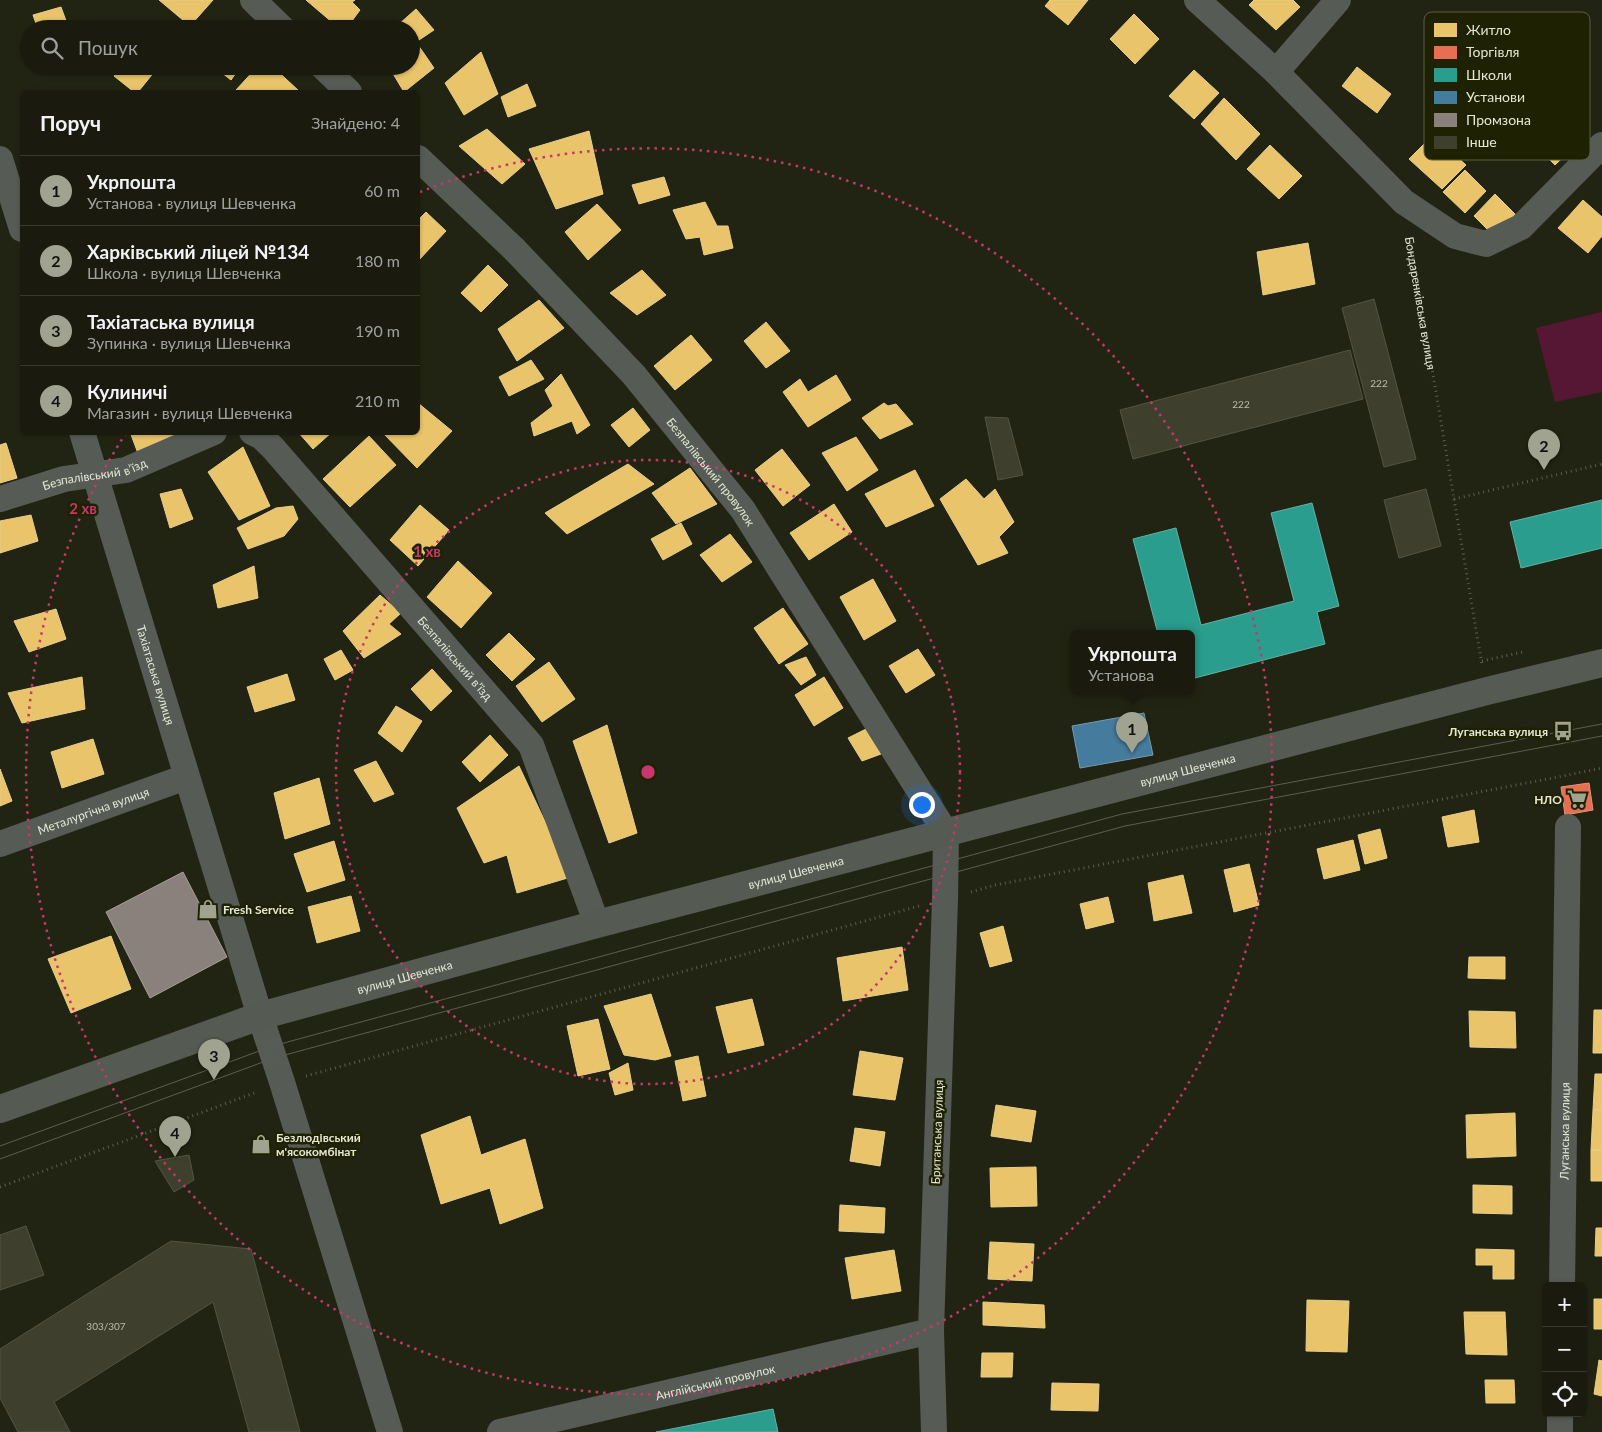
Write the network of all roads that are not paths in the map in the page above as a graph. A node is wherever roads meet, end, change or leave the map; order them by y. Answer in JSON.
{"nodes":[{"id":1,"x":252,"y":0,"type":"edge"},
{"id":2,"x":1197,"y":0,"type":"edge"},
{"id":3,"x":1338,"y":0,"type":"edge"},
{"id":4,"x":273,"y":20,"type":"edge"},
{"id":5,"x":1276,"y":72,"type":"junction"},
{"id":6,"x":331,"y":75,"type":"edge"},
{"id":7,"x":347,"y":90,"type":"edge"},
{"id":8,"x":1602,"y":145,"type":"edge"},
{"id":9,"x":1590,"y":157,"type":"edge"},
{"id":10,"x":0,"y":159,"type":"edge"},
{"id":11,"x":420,"y":160,"type":"edge"},
{"id":12,"x":1587,"y":160,"type":"edge"},
{"id":13,"x":20,"y":223,"type":"edge"},
{"id":14,"x":83,"y":435,"type":"edge"},
{"id":15,"x":207,"y":435,"type":"edge"},
{"id":16,"x":258,"y":435,"type":"edge"},
{"id":17,"x":95,"y":474,"type":"junction"},
{"id":18,"x":0,"y":499,"type":"edge"},
{"id":19,"x":1602,"y":663,"type":"edge"},
{"id":20,"x":186,"y":777,"type":"junction"},
{"id":21,"x":1568,"y":827,"type":"dead end"},
{"id":22,"x":946,"y":833,"type":"junction"},
{"id":23,"x":0,"y":844,"type":"edge"},
{"id":24,"x":597,"y":924,"type":"junction"},
{"id":25,"x":260,"y":1016,"type":"junction"},
{"id":26,"x":0,"y":1109,"type":"edge"},
{"id":27,"x":1562,"y":1282,"type":"edge"},
{"id":28,"x":931,"y":1331,"type":"junction"},
{"id":29,"x":1560,"y":1417,"type":"edge"},
{"id":30,"x":390,"y":1432,"type":"edge"},
{"id":31,"x":500,"y":1432,"type":"edge"},
{"id":32,"x":934,"y":1432,"type":"edge"},
{"id":33,"x":1560,"y":1432,"type":"edge"}],
"edges":[{"from":1,"to":4,"type":"street"},
{"from":2,"to":5,"type":"street"},
{"from":3,"to":5,"type":"street"},
{"from":5,"to":12,"type":"street"},
{"from":6,"to":7,"type":"street"},
{"from":8,"to":9,"type":"street"},
{"from":10,"to":13,"type":"street"},
{"from":11,"to":22,"type":"street","name":"Безпалівський провулок"},
{"from":14,"to":17,"type":"street","name":"Тахіатаська вулиця"},
{"from":15,"to":17,"type":"street","name":"Безпалівський в’їзд"},
{"from":16,"to":24,"type":"street","name":"Безпалівський в’їзд"},
{"from":17,"to":18,"type":"street","name":"Безпалівський в’їзд"},
{"from":17,"to":20,"type":"street","name":"Тахіатаська вулиця"},
{"from":19,"to":22,"type":"main road","name":"вулиця Шевченка"},
{"from":20,"to":23,"type":"street","name":"Металургічна вулиця"},
{"from":20,"to":25,"type":"street","name":"Тахіатаська вулиця"},
{"from":21,"to":27,"type":"street","name":"Луганська вулиця"},
{"from":22,"to":24,"type":"main road","name":"вулиця Шевченка"},
{"from":22,"to":28,"type":"street","name":"Британська вулиця"},
{"from":24,"to":25,"type":"main road","name":"вулиця Шевченка"},
{"from":25,"to":26,"type":"main road","name":"вулиця Шевченка"},
{"from":25,"to":30,"type":"street","name":"Тахіатаська вулиця"},
{"from":28,"to":31,"type":"street","name":"Англійський провулок"},
{"from":28,"to":32,"type":"street","name":"Британська вулиця"},
{"from":29,"to":33,"type":"street"}]}
